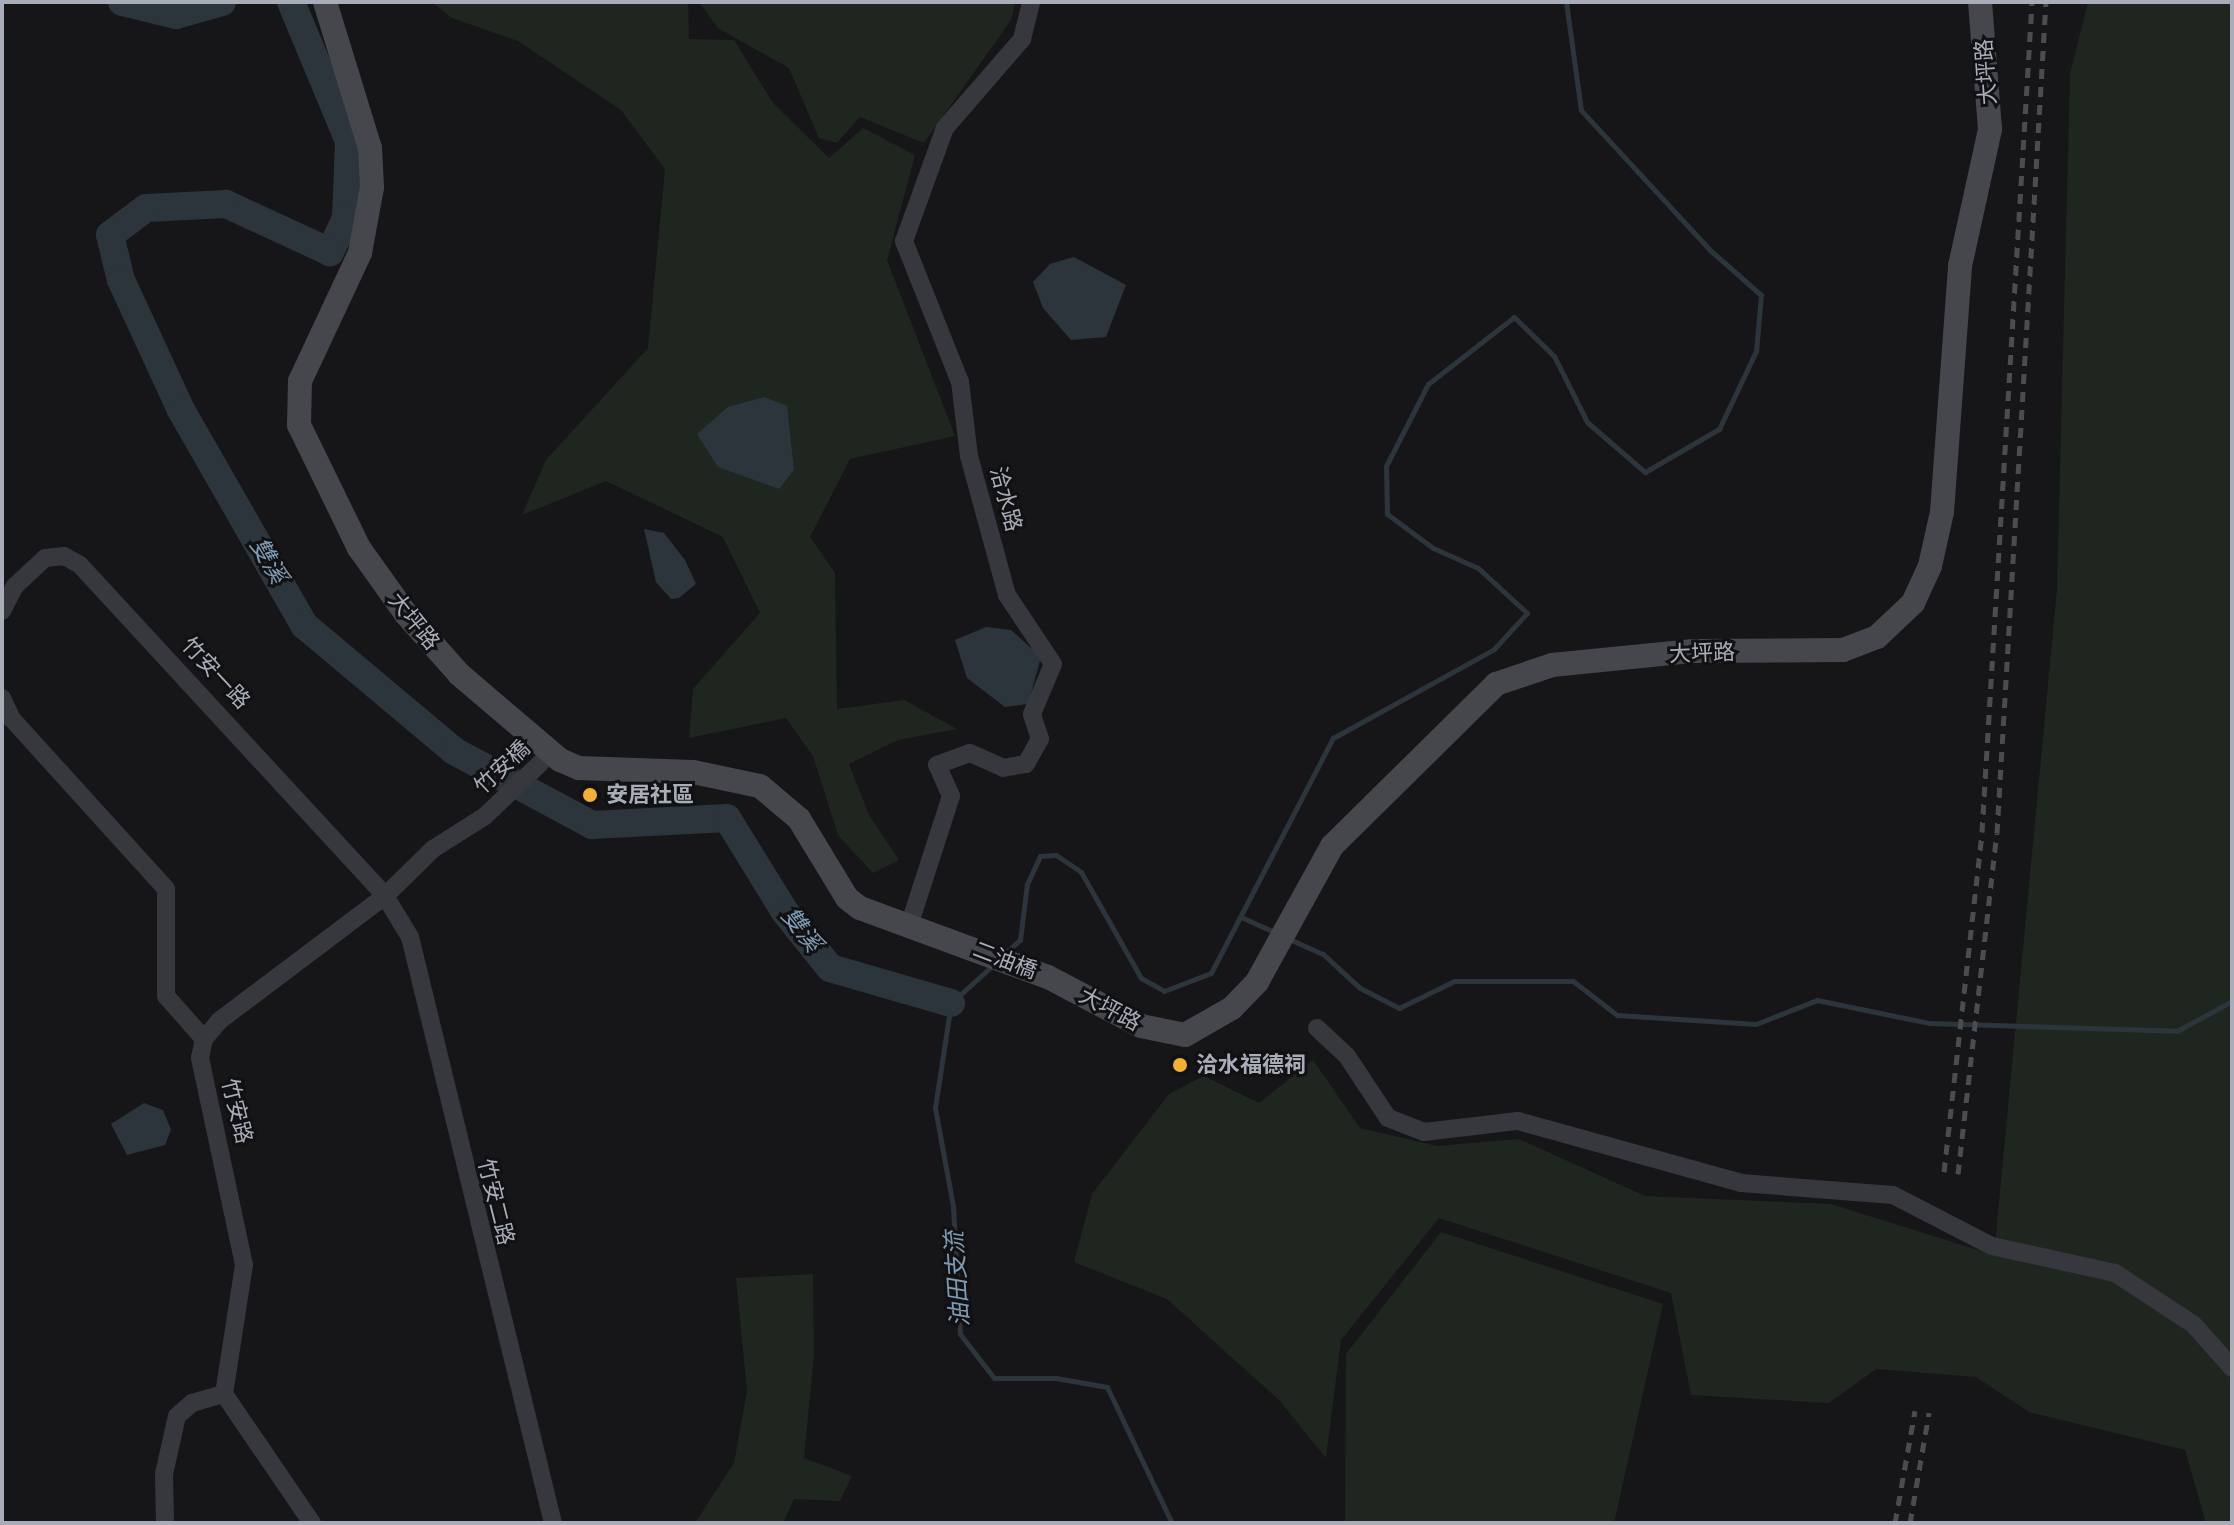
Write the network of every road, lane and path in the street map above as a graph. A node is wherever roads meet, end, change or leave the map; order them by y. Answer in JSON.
{"nodes":[{"id":1,"x":325,"y":2,"type":"edge"},
{"id":2,"x":1031,"y":2,"type":"edge"},
{"id":3,"x":1980,"y":2,"type":"edge"},
{"id":4,"x":2,"y":611,"type":"edge"},
{"id":5,"x":2,"y":698,"type":"edge"},
{"id":6,"x":551,"y":753,"type":"junction"},
{"id":7,"x":385,"y":896,"type":"junction"},
{"id":8,"x":908,"y":929,"type":"junction"},
{"id":9,"x":962,"y":944,"type":"joint"},
{"id":10,"x":1048,"y":977,"type":"joint"},
{"id":11,"x":1317,"y":1028,"type":"dead end"},
{"id":12,"x":204,"y":1039,"type":"junction"},
{"id":13,"x":2232,"y":1368,"type":"edge"},
{"id":14,"x":224,"y":1394,"type":"junction"},
{"id":15,"x":165,"y":1523,"type":"edge"},
{"id":16,"x":312,"y":1523,"type":"edge"},
{"id":17,"x":553,"y":1523,"type":"edge"}],
"edges":[{"from":1,"to":6,"type":"street","name":"大坪路"},
{"from":2,"to":8,"type":"street","name":"洽水路"},
{"from":3,"to":10,"type":"street","name":"大坪路"},
{"from":4,"to":7,"type":"street","name":"竹安一路"},
{"from":5,"to":12,"type":"street"},
{"from":6,"to":7,"type":"street","name":"竹安橋"},
{"from":6,"to":8,"type":"street","name":"大坪路"},
{"from":7,"to":12,"type":"street"},
{"from":7,"to":17,"type":"street","name":"竹安二路"},
{"from":8,"to":9,"type":"street","name":"大坪路"},
{"from":9,"to":10,"type":"street","name":"二油橋"},
{"from":11,"to":13,"type":"street"},
{"from":12,"to":14,"type":"street","name":"竹安路"},
{"from":14,"to":15,"type":"street"},
{"from":14,"to":16,"type":"street"}]}
